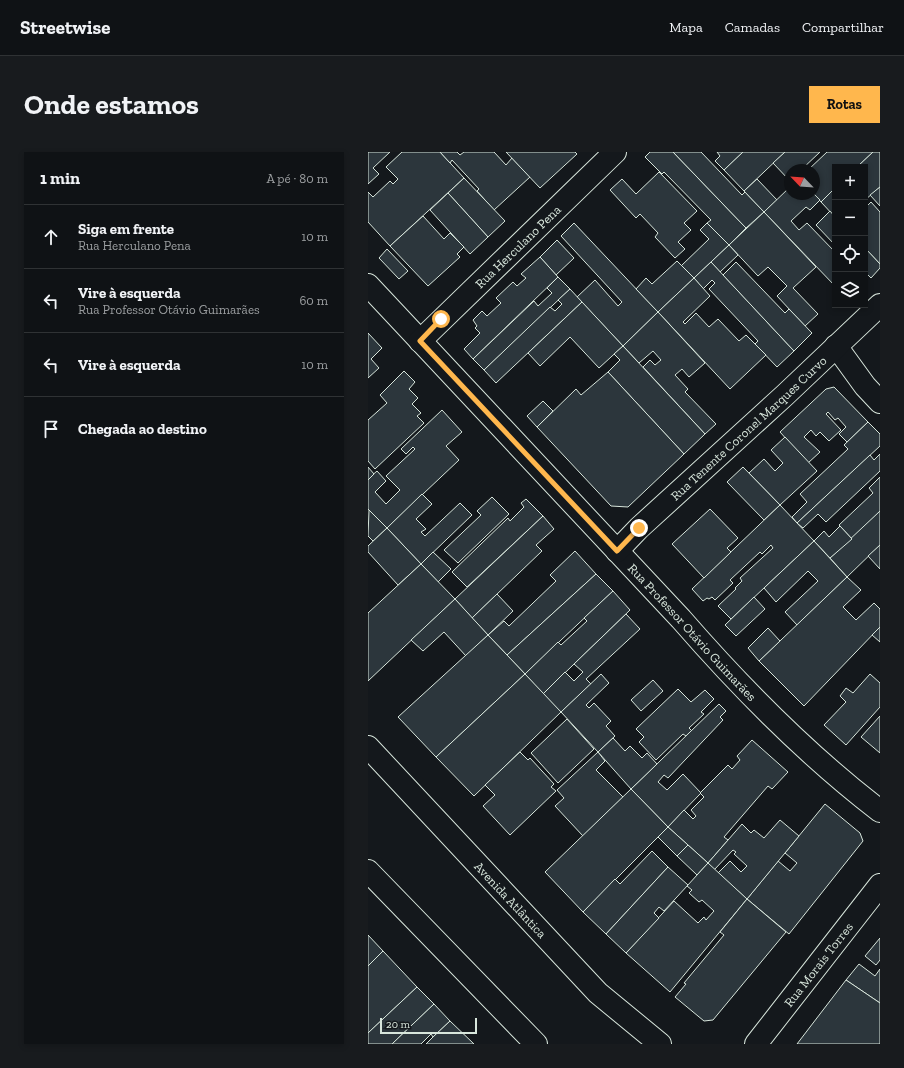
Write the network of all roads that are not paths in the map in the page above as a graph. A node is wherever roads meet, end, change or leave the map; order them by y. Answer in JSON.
{"nodes":[{"id":1,"x":615,"y":152,"type":"edge"},
{"id":2,"x":368,"y":285,"type":"edge"},
{"id":3,"x":880,"y":305,"type":"edge"},
{"id":4,"x":420,"y":341,"type":"junction"},
{"id":5,"x":836,"y":346,"type":"junction"},
{"id":6,"x":880,"y":402,"type":"edge"},
{"id":7,"x":617,"y":551,"type":"junction"},
{"id":8,"x":368,"y":747,"type":"edge"},
{"id":9,"x":880,"y":811,"type":"edge"},
{"id":10,"x":368,"y":870,"type":"edge"},
{"id":11,"x":880,"y":885,"type":"edge"},
{"id":12,"x":536,"y":1044,"type":"edge"},
{"id":13,"x":660,"y":1044,"type":"edge"},
{"id":14,"x":756,"y":1044,"type":"edge"}],
"edges":[{"from":1,"to":4,"type":"street","name":"Rua Herculano Pena"},
{"from":2,"to":4,"type":"street","name":"Rua Professor Otávio Guimarães"},
{"from":3,"to":5,"type":"street","name":"Rua Tenente Coronel Marques Curvo"},
{"from":4,"to":7,"type":"street","name":"Rua Professor Otávio Guimarães"},
{"from":5,"to":6,"type":"street"},
{"from":5,"to":7,"type":"street","name":"Rua Tenente Coronel Marques Curvo"},
{"from":7,"to":9,"type":"street","name":"Rua Professor Otávio Guimarães"},
{"from":8,"to":13,"type":"street","name":"Avenida Atlântica"},
{"from":10,"to":12,"type":"street"},
{"from":11,"to":14,"type":"street","name":"Rua Morais Torres"}]}
